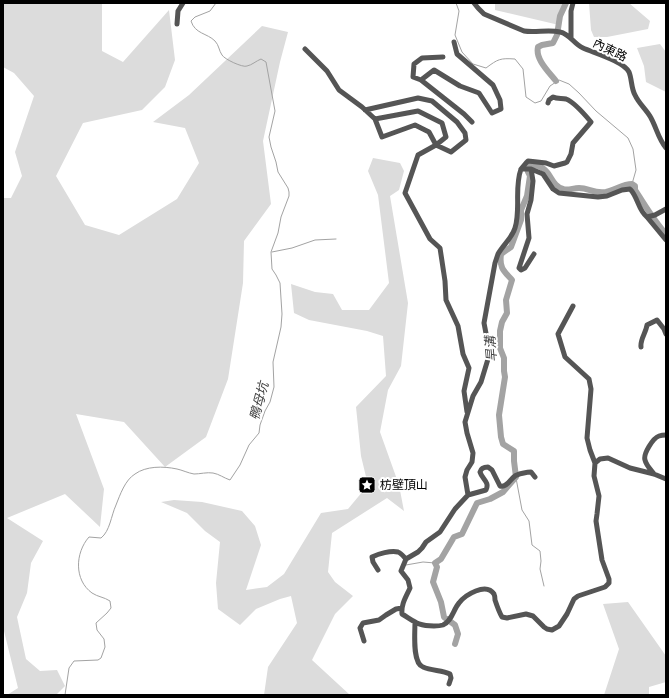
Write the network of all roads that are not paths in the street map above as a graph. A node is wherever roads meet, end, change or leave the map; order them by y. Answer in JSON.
{"nodes":[{"id":1,"x":183,"y":3,"type":"edge"},
{"id":2,"x":474,"y":3,"type":"edge"},
{"id":3,"x":573,"y":3,"type":"edge"},
{"id":4,"x":178,"y":24,"type":"dead end"},
{"id":5,"x":571,"y":37,"type":"junction"},
{"id":6,"x":454,"y":42,"type":"dead end"},
{"id":7,"x":305,"y":49,"type":"dead end"},
{"id":8,"x":443,"y":57,"type":"dead end"},
{"id":9,"x":422,"y":80,"type":"junction"},
{"id":10,"x":548,"y":102,"type":"dead end"},
{"id":11,"x":365,"y":110,"type":"junction"},
{"id":12,"x":375,"y":119,"type":"junction"},
{"id":13,"x":472,"y":122,"type":"dead end"},
{"id":14,"x":436,"y":145,"type":"junction"},
{"id":15,"x":666,"y":148,"type":"edge"},
{"id":16,"x":521,"y":169,"type":"junction"},
{"id":17,"x":531,"y":169,"type":"junction"},
{"id":18,"x":666,"y":209,"type":"edge"},
{"id":19,"x":647,"y":217,"type":"junction"},
{"id":20,"x":666,"y":240,"type":"edge"},
{"id":21,"x":534,"y":254,"type":"dead end"},
{"id":22,"x":572,"y":306,"type":"dead end"},
{"id":23,"x":666,"y":334,"type":"edge"},
{"id":24,"x":641,"y":347,"type":"dead end"},
{"id":25,"x":468,"y":415,"type":"junction"},
{"id":26,"x":666,"y":435,"type":"edge"},
{"id":27,"x":595,"y":463,"type":"junction"},
{"id":28,"x":654,"y":474,"type":"junction"},
{"id":29,"x":535,"y":477,"type":"dead end"},
{"id":30,"x":666,"y":479,"type":"edge"},
{"id":31,"x":468,"y":495,"type":"junction"},
{"id":32,"x":406,"y":559,"type":"junction"},
{"id":33,"x":378,"y":570,"type":"dead end"},
{"id":34,"x":402,"y":608,"type":"junction"},
{"id":35,"x":415,"y":622,"type":"junction"},
{"id":36,"x":364,"y":642,"type":"dead end"},
{"id":37,"x":449,"y":684,"type":"dead end"}],
"edges":[{"from":1,"to":4,"type":"street"},
{"from":2,"to":5,"type":"street","name":"內東路"},
{"from":3,"to":5,"type":"street"},
{"from":5,"to":15,"type":"street","name":"內東路"},
{"from":6,"to":9,"type":"street"},
{"from":7,"to":11,"type":"street"},
{"from":8,"to":9,"type":"street"},
{"from":9,"to":13,"type":"street"},
{"from":10,"to":16,"type":"street"},
{"from":11,"to":12,"type":"street"},
{"from":11,"to":14,"type":"street"},
{"from":12,"to":14,"type":"street"},
{"from":12,"to":14,"type":"street"},
{"from":14,"to":25,"type":"street"},
{"from":16,"to":17,"type":"street"},
{"from":16,"to":25,"type":"street"},
{"from":17,"to":19,"type":"street"},
{"from":17,"to":21,"type":"street"},
{"from":18,"to":19,"type":"street"},
{"from":19,"to":20,"type":"street"},
{"from":22,"to":27,"type":"street"},
{"from":23,"to":24,"type":"street"},
{"from":25,"to":31,"type":"street"},
{"from":26,"to":28,"type":"street"},
{"from":27,"to":28,"type":"street"},
{"from":27,"to":35,"type":"street"},
{"from":28,"to":30,"type":"street"},
{"from":29,"to":31,"type":"street"},
{"from":31,"to":32,"type":"street"},
{"from":32,"to":33,"type":"street"},
{"from":32,"to":34,"type":"street"},
{"from":34,"to":35,"type":"street"},
{"from":34,"to":36,"type":"street"},
{"from":35,"to":37,"type":"street"}]}
